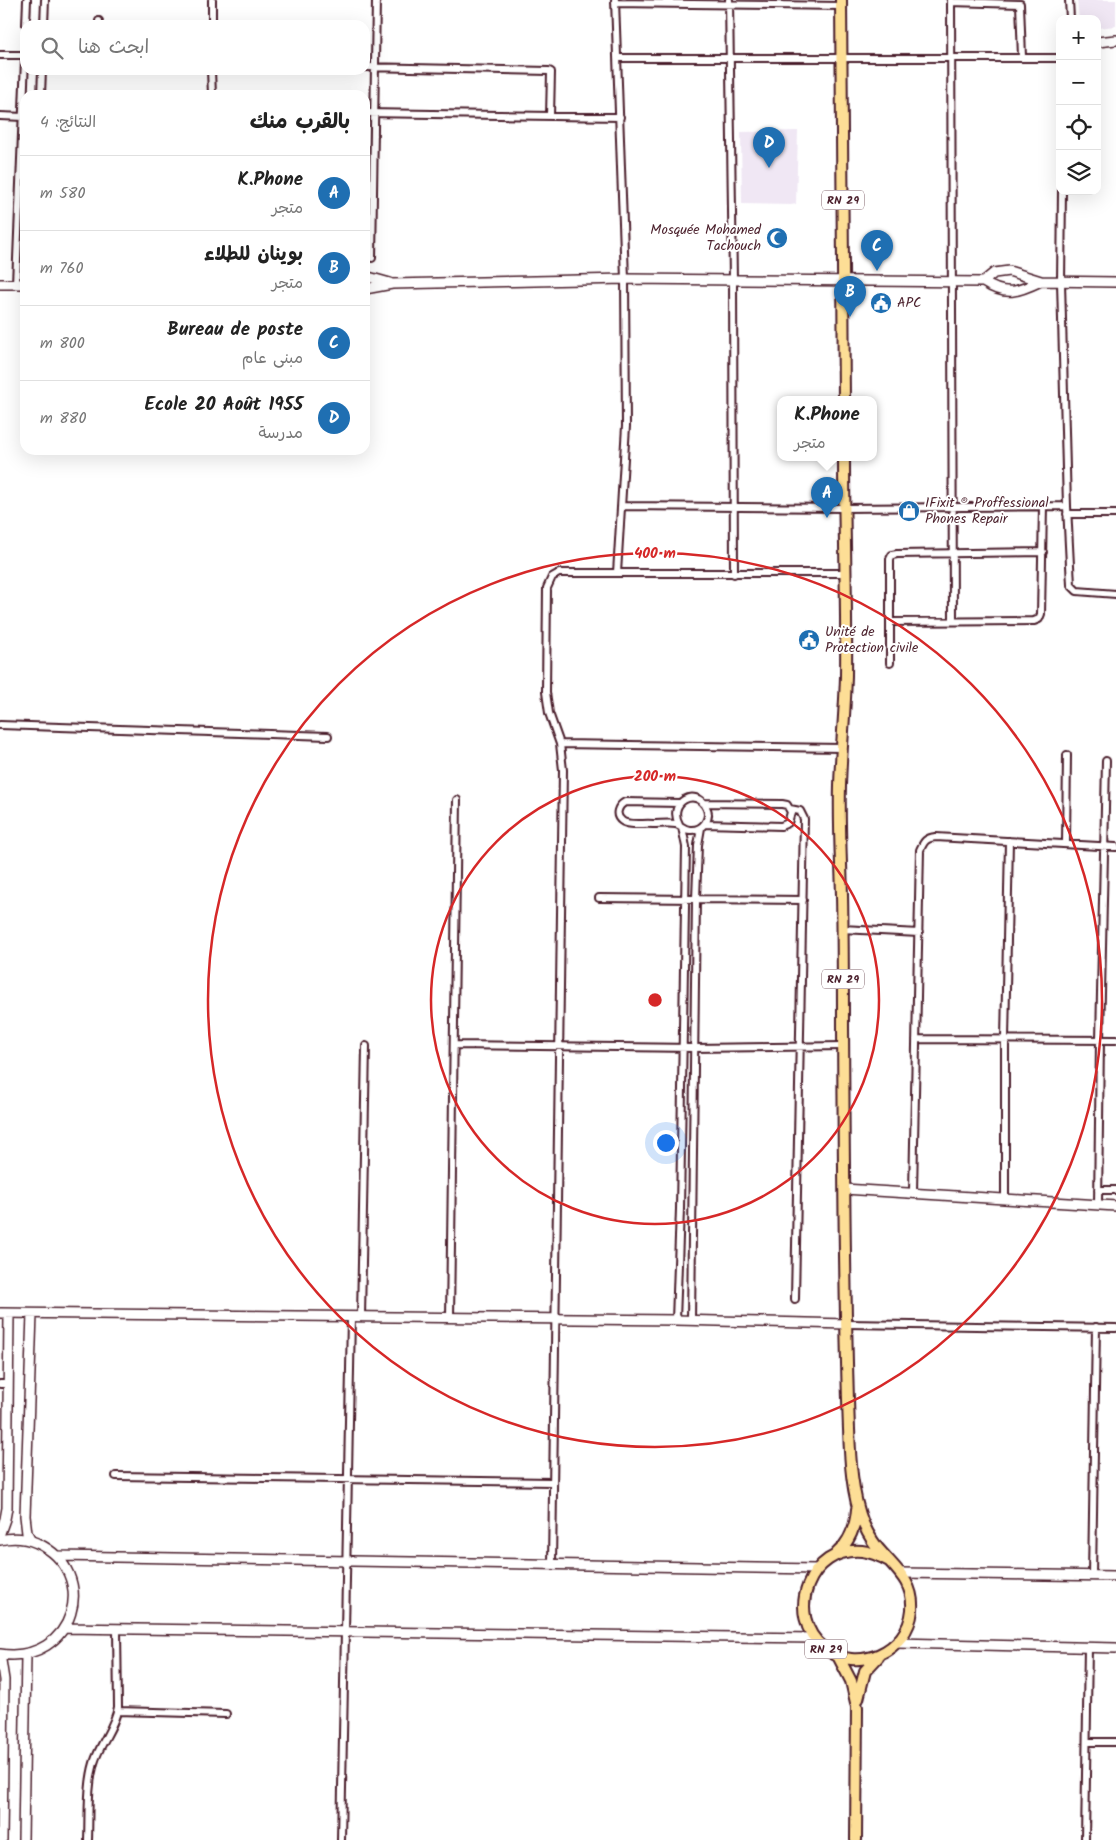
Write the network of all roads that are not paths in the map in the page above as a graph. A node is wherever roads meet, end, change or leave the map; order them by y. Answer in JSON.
{"nodes":[{"id":1,"x":26,"y":0,"type":"edge"},
{"id":2,"x":45,"y":0,"type":"edge"},
{"id":3,"x":212,"y":0,"type":"edge"},
{"id":4,"x":376,"y":0,"type":"edge"},
{"id":5,"x":1069,"y":0,"type":"edge"},
{"id":6,"x":615,"y":1,"type":"edge"},
{"id":7,"x":951,"y":1,"type":"edge"},
{"id":8,"x":729,"y":2,"type":"edge"},
{"id":9,"x":841,"y":3,"type":"edge"},
{"id":10,"x":1070,"y":15,"type":"edge"},
{"id":11,"x":26,"y":20,"type":"edge"},
{"id":12,"x":44,"y":20,"type":"edge"},
{"id":13,"x":212,"y":20,"type":"edge"},
{"id":14,"x":1116,"y":40,"type":"edge"},
{"id":15,"x":1101,"y":42,"type":"edge"},
{"id":16,"x":0,"y":55,"type":"edge"},
{"id":17,"x":20,"y":55,"type":"edge"},
{"id":18,"x":952,"y":57,"type":"junction"},
{"id":19,"x":1022,"y":57,"type":"junction"},
{"id":20,"x":617,"y":58,"type":"junction"},
{"id":21,"x":730,"y":58,"type":"junction"},
{"id":22,"x":842,"y":58,"type":"junction"},
{"id":23,"x":1056,"y":58,"type":"edge"},
{"id":24,"x":370,"y":67,"type":"edge"},
{"id":25,"x":374,"y":67,"type":"junction"},
{"id":26,"x":24,"y":75,"type":"edge"},
{"id":27,"x":42,"y":75,"type":"edge"},
{"id":28,"x":212,"y":75,"type":"edge"},
{"id":29,"x":24,"y":90,"type":"edge"},
{"id":30,"x":42,"y":90,"type":"edge"},
{"id":31,"x":212,"y":90,"type":"edge"},
{"id":32,"x":373,"y":113,"type":"junction"},
{"id":33,"x":0,"y":116,"type":"edge"},
{"id":34,"x":550,"y":116,"type":"junction"},
{"id":35,"x":20,"y":117,"type":"edge"},
{"id":36,"x":620,"y":117,"type":"junction"},
{"id":37,"x":1062,"y":195,"type":"edge"},
{"id":38,"x":372,"y":258,"type":"dead end"},
{"id":39,"x":370,"y":277,"type":"edge"},
{"id":40,"x":625,"y":278,"type":"junction"},
{"id":41,"x":733,"y":280,"type":"junction"},
{"id":42,"x":844,"y":280,"type":"junction"},
{"id":43,"x":1041,"y":281,"type":"junction"},
{"id":44,"x":951,"y":282,"type":"junction"},
{"id":45,"x":983,"y":282,"type":"junction"},
{"id":46,"x":1061,"y":282,"type":"junction"},
{"id":47,"x":1116,"y":282,"type":"edge"},
{"id":48,"x":0,"y":284,"type":"edge"},
{"id":49,"x":20,"y":284,"type":"edge"},
{"id":50,"x":392,"y":284,"type":"junction"},
{"id":51,"x":370,"y":288,"type":"edge"},
{"id":52,"x":844,"y":396,"type":"edge"},
{"id":53,"x":844,"y":461,"type":"edge"},
{"id":54,"x":621,"y":506,"type":"junction"},
{"id":55,"x":952,"y":506,"type":"junction"},
{"id":56,"x":1043,"y":506,"type":"junction"},
{"id":57,"x":1067,"y":506,"type":"junction"},
{"id":58,"x":734,"y":507,"type":"junction"},
{"id":59,"x":844,"y":508,"type":"junction"},
{"id":60,"x":1067,"y":514,"type":"junction"},
{"id":61,"x":1116,"y":514,"type":"edge"},
{"id":62,"x":953,"y":552,"type":"junction"},
{"id":63,"x":1043,"y":552,"type":"junction"},
{"id":64,"x":617,"y":573,"type":"junction"},
{"id":65,"x":734,"y":574,"type":"junction"},
{"id":66,"x":844,"y":574,"type":"junction"},
{"id":67,"x":1116,"y":594,"type":"edge"},
{"id":68,"x":953,"y":620,"type":"junction"},
{"id":69,"x":891,"y":622,"type":"junction"},
{"id":70,"x":890,"y":663,"type":"dead end"},
{"id":71,"x":0,"y":725,"type":"edge"},
{"id":72,"x":328,"y":736,"type":"dead end"},
{"id":73,"x":560,"y":744,"type":"junction"},
{"id":74,"x":842,"y":748,"type":"junction"},
{"id":75,"x":1067,"y":755,"type":"dead end"},
{"id":76,"x":1106,"y":761,"type":"dead end"},
{"id":77,"x":457,"y":800,"type":"dead end"},
{"id":78,"x":679,"y":803,"type":"junction"},
{"id":79,"x":704,"y":803,"type":"junction"},
{"id":80,"x":790,"y":809,"type":"junction"},
{"id":81,"x":680,"y":826,"type":"junction"},
{"id":82,"x":703,"y":826,"type":"junction"},
{"id":83,"x":1009,"y":841,"type":"junction"},
{"id":84,"x":1066,"y":844,"type":"junction"},
{"id":85,"x":1104,"y":846,"type":"junction"},
{"id":86,"x":1116,"y":847,"type":"edge"},
{"id":87,"x":599,"y":898,"type":"dead end"},
{"id":88,"x":684,"y":899,"type":"junction"},
{"id":89,"x":696,"y":899,"type":"junction"},
{"id":90,"x":803,"y":900,"type":"junction"},
{"id":91,"x":842,"y":929,"type":"junction"},
{"id":92,"x":918,"y":933,"type":"junction"},
{"id":93,"x":916,"y":1039,"type":"junction"},
{"id":94,"x":1005,"y":1039,"type":"junction"},
{"id":95,"x":1100,"y":1040,"type":"junction"},
{"id":96,"x":1116,"y":1040,"type":"edge"},
{"id":97,"x":454,"y":1045,"type":"junction"},
{"id":98,"x":366,"y":1046,"type":"dead end"},
{"id":99,"x":558,"y":1046,"type":"junction"},
{"id":100,"x":800,"y":1046,"type":"junction"},
{"id":101,"x":843,"y":1046,"type":"junction"},
{"id":102,"x":682,"y":1048,"type":"junction"},
{"id":103,"x":694,"y":1048,"type":"junction"},
{"id":104,"x":844,"y":1189,"type":"junction"},
{"id":105,"x":1098,"y":1190,"type":"junction"},
{"id":106,"x":1116,"y":1190,"type":"edge"},
{"id":107,"x":913,"y":1192,"type":"junction"},
{"id":108,"x":1005,"y":1199,"type":"junction"},
{"id":109,"x":1098,"y":1205,"type":"junction"},
{"id":110,"x":1116,"y":1206,"type":"edge"},
{"id":111,"x":680,"y":1209,"type":"junction"},
{"id":112,"x":693,"y":1209,"type":"junction"},
{"id":113,"x":795,"y":1299,"type":"dead end"},
{"id":114,"x":4,"y":1314,"type":"edge"},
{"id":115,"x":32,"y":1314,"type":"junction"},
{"id":116,"x":351,"y":1317,"type":"junction"},
{"id":117,"x":361,"y":1317,"type":"junction"},
{"id":118,"x":450,"y":1318,"type":"junction"},
{"id":119,"x":554,"y":1319,"type":"junction"},
{"id":120,"x":676,"y":1320,"type":"junction"},
{"id":121,"x":691,"y":1321,"type":"junction"},
{"id":122,"x":847,"y":1324,"type":"junction"},
{"id":123,"x":1096,"y":1327,"type":"junction"},
{"id":124,"x":1116,"y":1328,"type":"edge"},
{"id":125,"x":4,"y":1384,"type":"edge"},
{"id":126,"x":116,"y":1476,"type":"dead end"},
{"id":127,"x":348,"y":1479,"type":"junction"},
{"id":128,"x":552,"y":1482,"type":"junction"},
{"id":129,"x":857,"y":1501,"type":"junction"},
{"id":130,"x":0,"y":1533,"type":"edge"},
{"id":131,"x":0,"y":1540,"type":"edge"},
{"id":132,"x":31,"y":1540,"type":"junction"},
{"id":133,"x":58,"y":1556,"type":"junction"},
{"id":134,"x":831,"y":1558,"type":"junction"},
{"id":135,"x":346,"y":1560,"type":"junction"},
{"id":136,"x":889,"y":1561,"type":"junction"},
{"id":137,"x":552,"y":1564,"type":"junction"},
{"id":138,"x":817,"y":1569,"type":"junction"},
{"id":139,"x":901,"y":1573,"type":"junction"},
{"id":140,"x":1092,"y":1576,"type":"junction"},
{"id":141,"x":1116,"y":1576,"type":"edge"},
{"id":142,"x":64,"y":1628,"type":"junction"},
{"id":143,"x":116,"y":1629,"type":"junction"},
{"id":144,"x":345,"y":1632,"type":"junction"},
{"id":145,"x":814,"y":1638,"type":"junction"},
{"id":146,"x":897,"y":1643,"type":"junction"},
{"id":147,"x":1088,"y":1648,"type":"junction"},
{"id":148,"x":1116,"y":1648,"type":"edge"},
{"id":149,"x":0,"y":1654,"type":"edge"},
{"id":150,"x":26,"y":1655,"type":"junction"},
{"id":151,"x":880,"y":1655,"type":"junction"},
{"id":152,"x":838,"y":1656,"type":"junction"},
{"id":153,"x":857,"y":1707,"type":"junction"},
{"id":154,"x":118,"y":1711,"type":"junction"},
{"id":155,"x":226,"y":1714,"type":"dead end"},
{"id":156,"x":1087,"y":1742,"type":"junction"},
{"id":157,"x":1116,"y":1742,"type":"edge"},
{"id":158,"x":2,"y":1840,"type":"edge"},
{"id":159,"x":23,"y":1840,"type":"edge"},
{"id":160,"x":88,"y":1840,"type":"edge"},
{"id":161,"x":341,"y":1840,"type":"edge"},
{"id":162,"x":856,"y":1840,"type":"edge"},
{"id":163,"x":1085,"y":1840,"type":"edge"}],
"edges":[{"from":1,"to":11,"type":"street"},
{"from":2,"to":12,"type":"street"},
{"from":3,"to":13,"type":"street"},
{"from":4,"to":25,"type":"street"},
{"from":5,"to":10,"type":"street"},
{"from":6,"to":8,"type":"street"},
{"from":6,"to":20,"type":"street"},
{"from":7,"to":18,"type":"street"},
{"from":7,"to":19,"type":"street"},
{"from":8,"to":9,"type":"street"},
{"from":8,"to":21,"type":"street"},
{"from":9,"to":22,"type":"main road","number":"RN 29"},
{"from":14,"to":15,"type":"main road"},
{"from":16,"to":17,"type":"street"},
{"from":18,"to":19,"type":"street"},
{"from":18,"to":22,"type":"street"},
{"from":18,"to":44,"type":"street"},
{"from":19,"to":23,"type":"street"},
{"from":20,"to":21,"type":"street"},
{"from":20,"to":36,"type":"street"},
{"from":21,"to":22,"type":"street"},
{"from":21,"to":41,"type":"street"},
{"from":22,"to":42,"type":"main road","number":"RN 29"},
{"from":24,"to":25,"type":"street"},
{"from":25,"to":32,"type":"street"},
{"from":25,"to":34,"type":"street"},
{"from":26,"to":29,"type":"street"},
{"from":27,"to":30,"type":"street"},
{"from":28,"to":31,"type":"street"},
{"from":32,"to":34,"type":"street"},
{"from":32,"to":38,"type":"street"},
{"from":33,"to":35,"type":"street"},
{"from":34,"to":36,"type":"street"},
{"from":36,"to":40,"type":"street"},
{"from":37,"to":46,"type":"street"},
{"from":39,"to":50,"type":"main road"},
{"from":40,"to":41,"type":"main road"},
{"from":40,"to":50,"type":"main road"},
{"from":40,"to":54,"type":"street"},
{"from":41,"to":42,"type":"main road"},
{"from":41,"to":58,"type":"street"},
{"from":42,"to":44,"type":"main road"},
{"from":42,"to":52,"type":"main road","number":"RN 29"},
{"from":43,"to":45,"type":"main road"},
{"from":43,"to":45,"type":"main road"},
{"from":43,"to":46,"type":"main road"},
{"from":44,"to":45,"type":"main road"},
{"from":44,"to":55,"type":"street"},
{"from":46,"to":47,"type":"main road"},
{"from":46,"to":57,"type":"street"},
{"from":48,"to":49,"type":"main road"},
{"from":50,"to":51,"type":"main road"},
{"from":53,"to":59,"type":"main road","number":"RN 29"},
{"from":54,"to":58,"type":"street"},
{"from":54,"to":64,"type":"street"},
{"from":55,"to":56,"type":"street"},
{"from":55,"to":59,"type":"street"},
{"from":55,"to":62,"type":"street"},
{"from":56,"to":57,"type":"street"},
{"from":56,"to":63,"type":"street"},
{"from":57,"to":60,"type":"street"},
{"from":58,"to":59,"type":"street"},
{"from":58,"to":65,"type":"street"},
{"from":59,"to":66,"type":"main road","number":"RN 29"},
{"from":60,"to":61,"type":"street"},
{"from":60,"to":67,"type":"street"},
{"from":62,"to":63,"type":"street"},
{"from":62,"to":68,"type":"street"},
{"from":62,"to":69,"type":"street"},
{"from":63,"to":68,"type":"street"},
{"from":64,"to":65,"type":"street"},
{"from":64,"to":73,"type":"street"},
{"from":65,"to":66,"type":"street"},
{"from":66,"to":74,"type":"main road","number":"RN 29"},
{"from":68,"to":69,"type":"street"},
{"from":69,"to":70,"type":"street"},
{"from":71,"to":72,"type":"street"},
{"from":73,"to":74,"type":"street"},
{"from":73,"to":99,"type":"street"},
{"from":74,"to":91,"type":"main road","number":"RN 29"},
{"from":75,"to":84,"type":"street"},
{"from":76,"to":85,"type":"street"},
{"from":77,"to":97,"type":"street"},
{"from":78,"to":79,"type":"street"},
{"from":78,"to":81,"type":"street"},
{"from":78,"to":81,"type":"street"},
{"from":79,"to":80,"type":"street"},
{"from":79,"to":82,"type":"street"},
{"from":80,"to":82,"type":"street"},
{"from":80,"to":90,"type":"street"},
{"from":81,"to":82,"type":"street"},
{"from":81,"to":88,"type":"street"},
{"from":82,"to":89,"type":"street"},
{"from":83,"to":84,"type":"street"},
{"from":83,"to":92,"type":"street"},
{"from":83,"to":94,"type":"street"},
{"from":84,"to":85,"type":"street"},
{"from":85,"to":86,"type":"street"},
{"from":85,"to":95,"type":"street"},
{"from":87,"to":88,"type":"street"},
{"from":88,"to":89,"type":"street"},
{"from":88,"to":102,"type":"street"},
{"from":89,"to":90,"type":"street"},
{"from":89,"to":103,"type":"street"},
{"from":90,"to":100,"type":"street"},
{"from":91,"to":92,"type":"street"},
{"from":91,"to":101,"type":"main road","number":"RN 29"},
{"from":92,"to":93,"type":"street"},
{"from":93,"to":94,"type":"street"},
{"from":93,"to":107,"type":"street"},
{"from":94,"to":95,"type":"street"},
{"from":94,"to":108,"type":"street"},
{"from":95,"to":96,"type":"street"},
{"from":95,"to":105,"type":"street"},
{"from":97,"to":99,"type":"street"},
{"from":97,"to":118,"type":"street"},
{"from":98,"to":117,"type":"street"},
{"from":99,"to":102,"type":"street"},
{"from":99,"to":119,"type":"street"},
{"from":100,"to":101,"type":"street"},
{"from":100,"to":103,"type":"street"},
{"from":100,"to":113,"type":"street"},
{"from":101,"to":104,"type":"main road","number":"RN 29"},
{"from":102,"to":103,"type":"street"},
{"from":102,"to":111,"type":"street"},
{"from":103,"to":112,"type":"street"},
{"from":104,"to":107,"type":"main road"},
{"from":104,"to":122,"type":"main road","number":"RN 29"},
{"from":105,"to":106,"type":"street"},
{"from":105,"to":109,"type":"street"},
{"from":107,"to":108,"type":"main road"},
{"from":108,"to":109,"type":"main road"},
{"from":109,"to":110,"type":"main road"},
{"from":111,"to":112,"type":"street"},
{"from":111,"to":120,"type":"street"},
{"from":112,"to":121,"type":"street"},
{"from":114,"to":115,"type":"main road"},
{"from":114,"to":125,"type":"main road"},
{"from":115,"to":116,"type":"main road"},
{"from":115,"to":132,"type":"main road"},
{"from":116,"to":117,"type":"main road"},
{"from":116,"to":127,"type":"street"},
{"from":117,"to":118,"type":"main road"},
{"from":118,"to":119,"type":"main road"},
{"from":119,"to":120,"type":"main road"},
{"from":119,"to":128,"type":"street"},
{"from":120,"to":121,"type":"main road"},
{"from":121,"to":122,"type":"main road"},
{"from":122,"to":123,"type":"street"},
{"from":122,"to":129,"type":"main road","number":"RN 29"},
{"from":123,"to":124,"type":"street"},
{"from":123,"to":140,"type":"street"},
{"from":125,"to":130,"type":"main road"},
{"from":126,"to":127,"type":"street"},
{"from":127,"to":128,"type":"street"},
{"from":127,"to":135,"type":"street"},
{"from":128,"to":137,"type":"street"},
{"from":129,"to":134,"type":"main road","number":"RN 29"},
{"from":129,"to":136,"type":"main road","number":"RN 29"},
{"from":131,"to":132,"type":"main road"},
{"from":132,"to":133,"type":"main road"},
{"from":133,"to":135,"type":"main road"},
{"from":133,"to":142,"type":"main road"},
{"from":134,"to":136,"type":"main road","number":"RN 29"},
{"from":134,"to":138,"type":"main road","number":"RN 29"},
{"from":135,"to":137,"type":"main road"},
{"from":135,"to":144,"type":"street"},
{"from":136,"to":139,"type":"main road","number":"RN 29"},
{"from":137,"to":138,"type":"main road"},
{"from":138,"to":145,"type":"main road","number":"RN 29"},
{"from":139,"to":140,"type":"main road"},
{"from":139,"to":146,"type":"main road","number":"RN 29"},
{"from":140,"to":141,"type":"main road"},
{"from":142,"to":143,"type":"main road"},
{"from":142,"to":150,"type":"main road"},
{"from":143,"to":144,"type":"main road"},
{"from":143,"to":154,"type":"street"},
{"from":144,"to":145,"type":"main road"},
{"from":144,"to":161,"type":"street"},
{"from":145,"to":152,"type":"main road","number":"RN 29"},
{"from":146,"to":147,"type":"main road"},
{"from":146,"to":151,"type":"main road","number":"RN 29"},
{"from":147,"to":148,"type":"main road"},
{"from":147,"to":156,"type":"street"},
{"from":149,"to":150,"type":"main road"},
{"from":149,"to":158,"type":"main road"},
{"from":150,"to":159,"type":"main road"},
{"from":151,"to":152,"type":"main road","number":"RN 29"},
{"from":151,"to":153,"type":"main road","number":"RN 29"},
{"from":152,"to":153,"type":"main road","number":"RN 29"},
{"from":153,"to":162,"type":"main road","number":"RN 29"},
{"from":154,"to":155,"type":"street"},
{"from":154,"to":160,"type":"street"},
{"from":156,"to":157,"type":"street"},
{"from":156,"to":163,"type":"street"}]}
